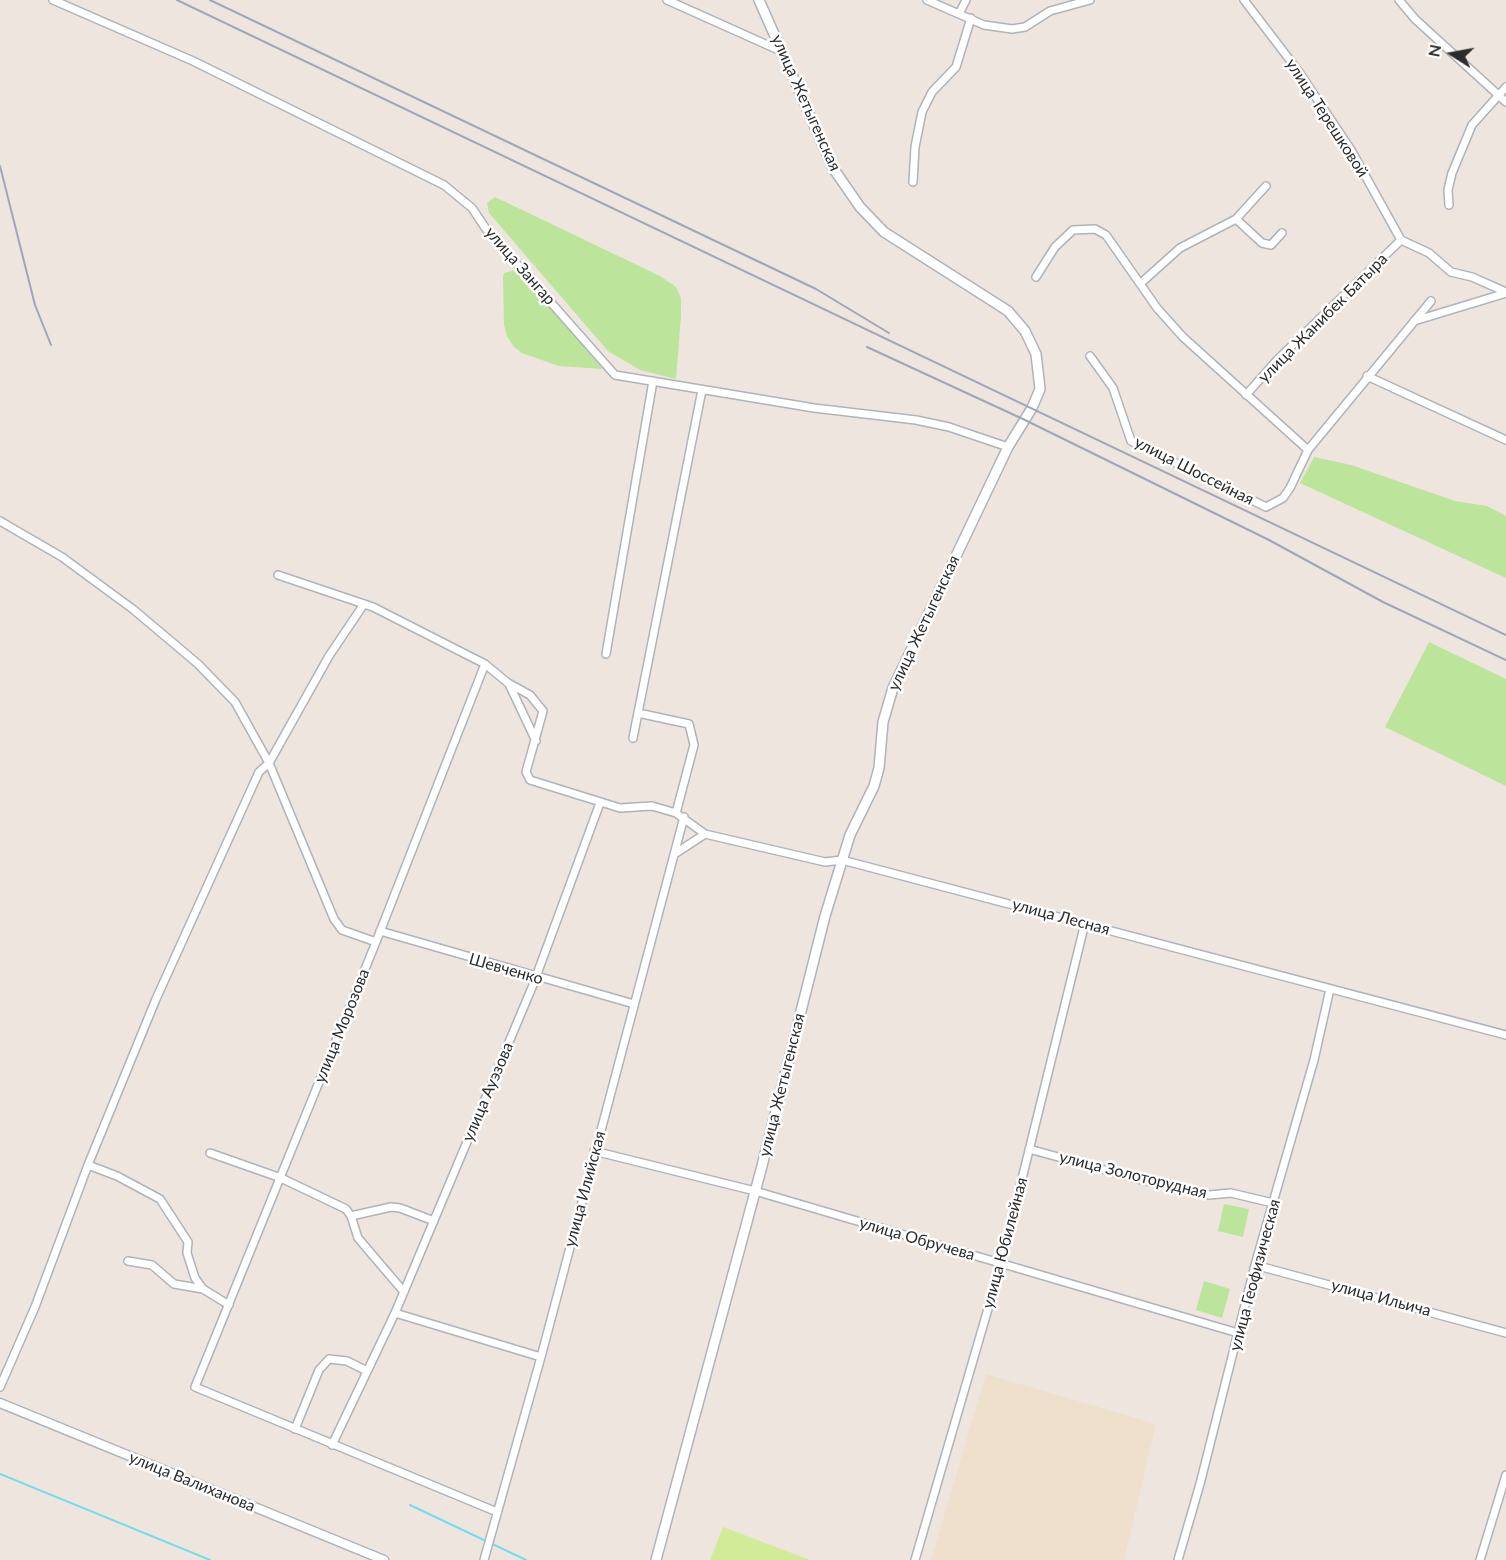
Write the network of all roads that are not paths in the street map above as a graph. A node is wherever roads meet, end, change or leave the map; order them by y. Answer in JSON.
{"nodes":[{"id":1,"x":53,"y":0,"type":"edge"},
{"id":2,"x":667,"y":0,"type":"edge"},
{"id":3,"x":759,"y":0,"type":"edge"},
{"id":4,"x":927,"y":0,"type":"edge"},
{"id":5,"x":966,"y":0,"type":"edge"},
{"id":6,"x":1090,"y":0,"type":"edge"},
{"id":7,"x":1244,"y":0,"type":"edge"},
{"id":8,"x":1399,"y":0,"type":"edge"},
{"id":9,"x":960,"y":12,"type":"junction"},
{"id":10,"x":971,"y":18,"type":"junction"},
{"id":11,"x":783,"y":52,"type":"junction"},
{"id":12,"x":1506,"y":87,"type":"edge"},
{"id":13,"x":1498,"y":97,"type":"junction"},
{"id":14,"x":1506,"y":102,"type":"edge"},
{"id":15,"x":914,"y":182,"type":"dead end"},
{"id":16,"x":1266,"y":186,"type":"dead end"},
{"id":17,"x":1449,"y":205,"type":"dead end"},
{"id":18,"x":1236,"y":219,"type":"junction"},
{"id":19,"x":1282,"y":233,"type":"dead end"},
{"id":20,"x":1401,"y":240,"type":"junction"},
{"id":21,"x":1036,"y":277,"type":"dead end"},
{"id":22,"x":1141,"y":283,"type":"junction"},
{"id":23,"x":1506,"y":292,"type":"edge"},
{"id":24,"x":1431,"y":301,"type":"dead end"},
{"id":25,"x":1413,"y":321,"type":"junction"},
{"id":26,"x":1090,"y":356,"type":"dead end"},
{"id":27,"x":1367,"y":376,"type":"junction"},
{"id":28,"x":653,"y":381,"type":"junction"},
{"id":29,"x":702,"y":390,"type":"junction"},
{"id":30,"x":1246,"y":395,"type":"junction"},
{"id":31,"x":1506,"y":440,"type":"edge"},
{"id":32,"x":1008,"y":447,"type":"junction"},
{"id":33,"x":1308,"y":450,"type":"junction"},
{"id":34,"x":0,"y":521,"type":"edge"},
{"id":35,"x":278,"y":575,"type":"dead end"},
{"id":36,"x":364,"y":604,"type":"junction"},
{"id":37,"x":606,"y":654,"type":"dead end"},
{"id":38,"x":485,"y":664,"type":"junction"},
{"id":39,"x":508,"y":683,"type":"junction"},
{"id":40,"x":638,"y":713,"type":"junction"},
{"id":41,"x":633,"y":738,"type":"dead end"},
{"id":42,"x":536,"y":741,"type":"junction"},
{"id":43,"x":269,"y":763,"type":"junction"},
{"id":44,"x":600,"y":803,"type":"junction"},
{"id":45,"x":676,"y":813,"type":"junction"},
{"id":46,"x":684,"y":817,"type":"junction"},
{"id":47,"x":705,"y":834,"type":"junction"},
{"id":48,"x":676,"y":853,"type":"junction"},
{"id":49,"x":842,"y":860,"type":"junction"},
{"id":50,"x":1085,"y":923,"type":"junction"},
{"id":51,"x":380,"y":931,"type":"junction"},
{"id":52,"x":376,"y":942,"type":"junction"},
{"id":53,"x":536,"y":977,"type":"junction"},
{"id":54,"x":1330,"y":989,"type":"junction"},
{"id":55,"x":634,"y":1004,"type":"junction"},
{"id":56,"x":1506,"y":1035,"type":"edge"},
{"id":57,"x":1029,"y":1149,"type":"junction"},
{"id":58,"x":594,"y":1151,"type":"junction"},
{"id":59,"x":210,"y":1153,"type":"dead end"},
{"id":60,"x":88,"y":1165,"type":"junction"},
{"id":61,"x":281,"y":1178,"type":"junction"},
{"id":62,"x":755,"y":1191,"type":"junction"},
{"id":63,"x":1273,"y":1203,"type":"junction"},
{"id":64,"x":351,"y":1216,"type":"junction"},
{"id":65,"x":434,"y":1221,"type":"junction"},
{"id":66,"x":128,"y":1261,"type":"dead end"},
{"id":67,"x":1000,"y":1264,"type":"junction"},
{"id":68,"x":1255,"y":1265,"type":"junction"},
{"id":69,"x":203,"y":1289,"type":"junction"},
{"id":70,"x":404,"y":1292,"type":"junction"},
{"id":71,"x":229,"y":1305,"type":"junction"},
{"id":72,"x":395,"y":1313,"type":"junction"},
{"id":73,"x":1506,"y":1333,"type":"edge"},
{"id":74,"x":1238,"y":1334,"type":"junction"},
{"id":75,"x":541,"y":1358,"type":"junction"},
{"id":76,"x":368,"y":1371,"type":"junction"},
{"id":77,"x":0,"y":1387,"type":"edge"},
{"id":78,"x":0,"y":1403,"type":"edge"},
{"id":79,"x":295,"y":1429,"type":"junction"},
{"id":80,"x":332,"y":1444,"type":"junction"},
{"id":81,"x":1506,"y":1475,"type":"edge"},
{"id":82,"x":497,"y":1512,"type":"junction"},
{"id":83,"x":384,"y":1560,"type":"edge"},
{"id":84,"x":484,"y":1560,"type":"edge"},
{"id":85,"x":656,"y":1560,"type":"edge"},
{"id":86,"x":915,"y":1560,"type":"edge"},
{"id":87,"x":1178,"y":1560,"type":"edge"},
{"id":88,"x":1480,"y":1560,"type":"edge"}],
"edges":[{"from":1,"to":28,"type":"street","name":"улица Зангар"},
{"from":2,"to":11,"type":"street"},
{"from":3,"to":11,"type":"main road","name":"улица Жетыгенская"},
{"from":4,"to":9,"type":"street"},
{"from":5,"to":9,"type":"street"},
{"from":6,"to":10,"type":"street"},
{"from":7,"to":20,"type":"street","name":"улица Терешковой"},
{"from":8,"to":13,"type":"street"},
{"from":9,"to":10,"type":"street"},
{"from":10,"to":15,"type":"street"},
{"from":11,"to":32,"type":"main road","name":"улица Жетыгенская"},
{"from":12,"to":13,"type":"street"},
{"from":13,"to":14,"type":"street"},
{"from":13,"to":17,"type":"street"},
{"from":16,"to":18,"type":"street"},
{"from":18,"to":19,"type":"street"},
{"from":18,"to":22,"type":"street"},
{"from":20,"to":23,"type":"street"},
{"from":20,"to":30,"type":"street","name":"улица Жанибек Батыра"},
{"from":21,"to":22,"type":"street"},
{"from":22,"to":30,"type":"street"},
{"from":23,"to":25,"type":"street"},
{"from":24,"to":25,"type":"street"},
{"from":25,"to":27,"type":"street"},
{"from":26,"to":33,"type":"street","name":"улица Шоссейная"},
{"from":27,"to":31,"type":"street"},
{"from":27,"to":33,"type":"street"},
{"from":28,"to":29,"type":"street","name":"улица Зангар"},
{"from":28,"to":37,"type":"street"},
{"from":29,"to":32,"type":"street","name":"улица Зангар"},
{"from":29,"to":40,"type":"street"},
{"from":30,"to":33,"type":"street"},
{"from":32,"to":49,"type":"main road","name":"улица Жетыгенская"},
{"from":34,"to":43,"type":"street"},
{"from":35,"to":36,"type":"street"},
{"from":36,"to":38,"type":"street"},
{"from":36,"to":43,"type":"street"},
{"from":38,"to":39,"type":"street"},
{"from":38,"to":51,"type":"street","name":"улица Морозова"},
{"from":39,"to":42,"type":"street"},
{"from":39,"to":42,"type":"street"},
{"from":40,"to":41,"type":"street"},
{"from":40,"to":45,"type":"street"},
{"from":42,"to":44,"type":"street"},
{"from":43,"to":52,"type":"street"},
{"from":43,"to":60,"type":"street"},
{"from":44,"to":45,"type":"street","name":"улица Лесная"},
{"from":44,"to":53,"type":"street","name":"улица Ауэзова"},
{"from":45,"to":46,"type":"street","name":"улица Лесная"},
{"from":46,"to":47,"type":"street","name":"улица Лесная"},
{"from":46,"to":48,"type":"street","name":"улица Илийская"},
{"from":47,"to":48,"type":"street"},
{"from":47,"to":49,"type":"street","name":"улица Лесная"},
{"from":48,"to":55,"type":"street","name":"улица Илийская"},
{"from":49,"to":50,"type":"street","name":"улица Лесная"},
{"from":49,"to":62,"type":"main road","name":"улица Жетыгенская"},
{"from":50,"to":54,"type":"street","name":"улица Лесная"},
{"from":50,"to":57,"type":"street","name":"улица Юбилейная"},
{"from":51,"to":52,"type":"street","name":"улица Морозова"},
{"from":51,"to":53,"type":"street","name":"Шевченко"},
{"from":52,"to":61,"type":"street","name":"улица Морозова"},
{"from":53,"to":55,"type":"street","name":"Шевченко"},
{"from":53,"to":65,"type":"street","name":"улица Ауэзова"},
{"from":54,"to":56,"type":"street","name":"улица Лесная"},
{"from":54,"to":63,"type":"street","name":"улица Геофизическая"},
{"from":55,"to":58,"type":"street","name":"улица Илийская"},
{"from":57,"to":63,"type":"street","name":"улица Золоторудная"},
{"from":57,"to":67,"type":"street","name":"улица Юбилейная"},
{"from":58,"to":62,"type":"street","name":"улица Обручева"},
{"from":58,"to":75,"type":"street","name":"улица Илийская"},
{"from":59,"to":61,"type":"street"},
{"from":60,"to":69,"type":"street"},
{"from":60,"to":77,"type":"street"},
{"from":61,"to":64,"type":"street"},
{"from":61,"to":71,"type":"street","name":"улица Морозова"},
{"from":62,"to":67,"type":"street","name":"улица Обручева"},
{"from":62,"to":85,"type":"main road","name":"улица Жетыгенская"},
{"from":63,"to":68,"type":"street","name":"улица Геофизическая"},
{"from":64,"to":65,"type":"street"},
{"from":64,"to":70,"type":"street"},
{"from":65,"to":70,"type":"street","name":"улица Ауэзова"},
{"from":66,"to":69,"type":"street"},
{"from":67,"to":74,"type":"street","name":"улица Обручева"},
{"from":67,"to":86,"type":"street","name":"улица Юбилейная"},
{"from":68,"to":73,"type":"street","name":"улица Ильича"},
{"from":68,"to":74,"type":"street","name":"улица Геофизическая"},
{"from":69,"to":71,"type":"street"},
{"from":70,"to":72,"type":"street","name":"улица Ауэзова"},
{"from":71,"to":79,"type":"street","name":"улица Морозова"},
{"from":72,"to":75,"type":"street"},
{"from":72,"to":76,"type":"street","name":"улица Ауэзова"},
{"from":74,"to":87,"type":"street","name":"улица Геофизическая"},
{"from":75,"to":82,"type":"street","name":"улица Илийская"},
{"from":76,"to":79,"type":"street"},
{"from":76,"to":80,"type":"street","name":"улица Ауэзова"},
{"from":78,"to":83,"type":"street","name":"улица Валиханова"},
{"from":79,"to":80,"type":"street"},
{"from":80,"to":82,"type":"street"},
{"from":81,"to":88,"type":"street"},
{"from":82,"to":84,"type":"street","name":"улица Илийская"}]}
